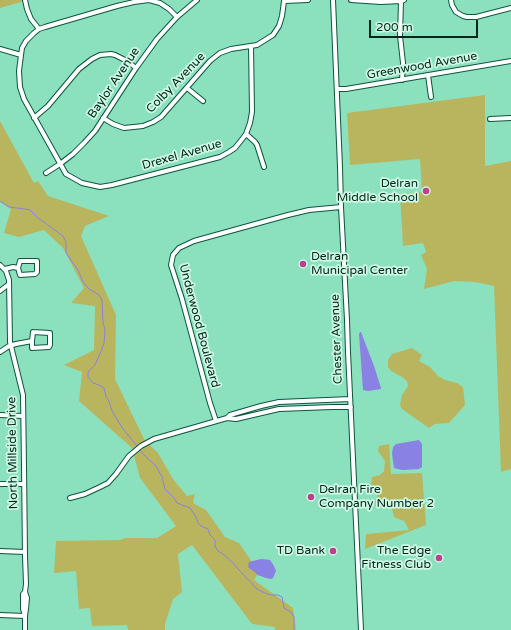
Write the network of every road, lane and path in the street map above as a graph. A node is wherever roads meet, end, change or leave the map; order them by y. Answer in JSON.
{"nodes":[{"id":1,"x":25,"y":0,"type":"edge"},
{"id":2,"x":116,"y":0,"type":"edge"},
{"id":3,"x":197,"y":0,"type":"edge"},
{"id":4,"x":308,"y":0,"type":"edge"},
{"id":5,"x":333,"y":0,"type":"edge"},
{"id":6,"x":351,"y":0,"type":"edge"},
{"id":7,"x":451,"y":0,"type":"edge"},
{"id":8,"x":283,"y":1,"type":"edge"},
{"id":9,"x":403,"y":1,"type":"edge"},
{"id":10,"x":117,"y":6,"type":"junction"},
{"id":11,"x":511,"y":8,"type":"edge"},
{"id":12,"x":177,"y":17,"type":"junction"},
{"id":13,"x":39,"y":29,"type":"junction"},
{"id":14,"x":252,"y":46,"type":"junction"},
{"id":15,"x":0,"y":50,"type":"edge"},
{"id":16,"x":21,"y":55,"type":"junction"},
{"id":17,"x":511,"y":61,"type":"edge"},
{"id":18,"x":136,"y":68,"type":"junction"},
{"id":19,"x":428,"y":75,"type":"junction"},
{"id":20,"x":402,"y":80,"type":"junction"},
{"id":21,"x":187,"y":88,"type":"junction"},
{"id":22,"x":336,"y":89,"type":"junction"},
{"id":23,"x":431,"y":97,"type":"dead end"},
{"id":24,"x":203,"y":101,"type":"dead end"},
{"id":25,"x":34,"y":118,"type":"junction"},
{"id":26,"x":103,"y":118,"type":"junction"},
{"id":27,"x":511,"y":118,"type":"edge"},
{"id":28,"x":490,"y":120,"type":"dead end"},
{"id":29,"x":246,"y":134,"type":"junction"},
{"id":30,"x":60,"y":164,"type":"junction"},
{"id":31,"x":264,"y":167,"type":"dead end"},
{"id":32,"x":46,"y":174,"type":"dead end"},
{"id":33,"x":341,"y":207,"type":"junction"},
{"id":34,"x":0,"y":265,"type":"edge"},
{"id":35,"x":18,"y":268,"type":"junction"},
{"id":36,"x":5,"y":269,"type":"junction"},
{"id":37,"x":9,"y":284,"type":"junction"},
{"id":38,"x":0,"y":291,"type":"edge"},
{"id":39,"x":32,"y":341,"type":"junction"},
{"id":40,"x":10,"y":346,"type":"junction"},
{"id":41,"x":0,"y":352,"type":"edge"},
{"id":42,"x":350,"y":399,"type":"junction"},
{"id":43,"x":351,"y":407,"type":"junction"},
{"id":44,"x":0,"y":415,"type":"edge"},
{"id":45,"x":23,"y":416,"type":"junction"},
{"id":46,"x":227,"y":418,"type":"junction"},
{"id":47,"x":216,"y":421,"type":"junction"},
{"id":48,"x":0,"y":484,"type":"edge"},
{"id":49,"x":24,"y":484,"type":"junction"},
{"id":50,"x":70,"y":498,"type":"dead end"},
{"id":51,"x":0,"y":551,"type":"edge"},
{"id":52,"x":25,"y":552,"type":"junction"},
{"id":53,"x":0,"y":615,"type":"edge"},
{"id":54,"x":25,"y":616,"type":"junction"},
{"id":55,"x":24,"y":630,"type":"edge"},
{"id":56,"x":361,"y":630,"type":"edge"}],
"edges":[{"from":1,"to":13,"type":"street"},
{"from":2,"to":10,"type":"street"},
{"from":3,"to":12,"type":"street","name":"Baylor Avenue"},
{"from":4,"to":8,"type":"street"},
{"from":5,"to":22,"type":"street","name":"Chester Avenue"},
{"from":6,"to":9,"type":"street"},
{"from":7,"to":11,"type":"street"},
{"from":8,"to":14,"type":"street","name":"Colby Avenue"},
{"from":9,"to":20,"type":"street"},
{"from":10,"to":12,"type":"street"},
{"from":10,"to":13,"type":"street"},
{"from":12,"to":18,"type":"street","name":"Baylor Avenue"},
{"from":13,"to":16,"type":"street"},
{"from":14,"to":21,"type":"street","name":"Colby Avenue"},
{"from":14,"to":29,"type":"street","name":"Drexel Avenue"},
{"from":15,"to":16,"type":"street"},
{"from":16,"to":25,"type":"street","name":"Drexel Avenue"},
{"from":17,"to":19,"type":"street","name":"Greenwood Avenue"},
{"from":18,"to":25,"type":"street"},
{"from":18,"to":26,"type":"street","name":"Baylor Avenue"},
{"from":19,"to":20,"type":"street","name":"Greenwood Avenue"},
{"from":19,"to":23,"type":"street"},
{"from":20,"to":22,"type":"street","name":"Greenwood Avenue"},
{"from":21,"to":24,"type":"street"},
{"from":21,"to":26,"type":"street","name":"Colby Avenue"},
{"from":22,"to":33,"type":"street","name":"Chester Avenue"},
{"from":25,"to":30,"type":"street","name":"Drexel Avenue"},
{"from":26,"to":30,"type":"street","name":"Baylor Avenue"},
{"from":27,"to":28,"type":"street"},
{"from":29,"to":30,"type":"street","name":"Drexel Avenue"},
{"from":29,"to":31,"type":"street"},
{"from":30,"to":32,"type":"street","name":"Baylor Avenue"},
{"from":33,"to":42,"type":"street","name":"Chester Avenue"},
{"from":33,"to":47,"type":"street","name":"Underwood Boulevard"},
{"from":34,"to":36,"type":"street"},
{"from":35,"to":35,"type":"street"},
{"from":35,"to":36,"type":"street"},
{"from":36,"to":37,"type":"street","name":"North Millside Drive"},
{"from":37,"to":38,"type":"street"},
{"from":37,"to":40,"type":"street","name":"North Millside Drive"},
{"from":39,"to":39,"type":"street"},
{"from":39,"to":40,"type":"street"},
{"from":40,"to":41,"type":"street"},
{"from":40,"to":45,"type":"street","name":"North Millside Drive"},
{"from":42,"to":43,"type":"street","name":"Chester Avenue"},
{"from":42,"to":46,"type":"street"},
{"from":43,"to":46,"type":"street"},
{"from":43,"to":56,"type":"street","name":"Chester Avenue"},
{"from":44,"to":45,"type":"street"},
{"from":45,"to":49,"type":"street","name":"North Millside Drive"},
{"from":46,"to":47,"type":"street"},
{"from":47,"to":50,"type":"street"},
{"from":48,"to":49,"type":"street"},
{"from":49,"to":52,"type":"street","name":"North Millside Drive"},
{"from":51,"to":52,"type":"street"},
{"from":52,"to":54,"type":"street","name":"North Millside Drive"},
{"from":53,"to":54,"type":"street"},
{"from":54,"to":55,"type":"street","name":"North Millside Drive"}]}
